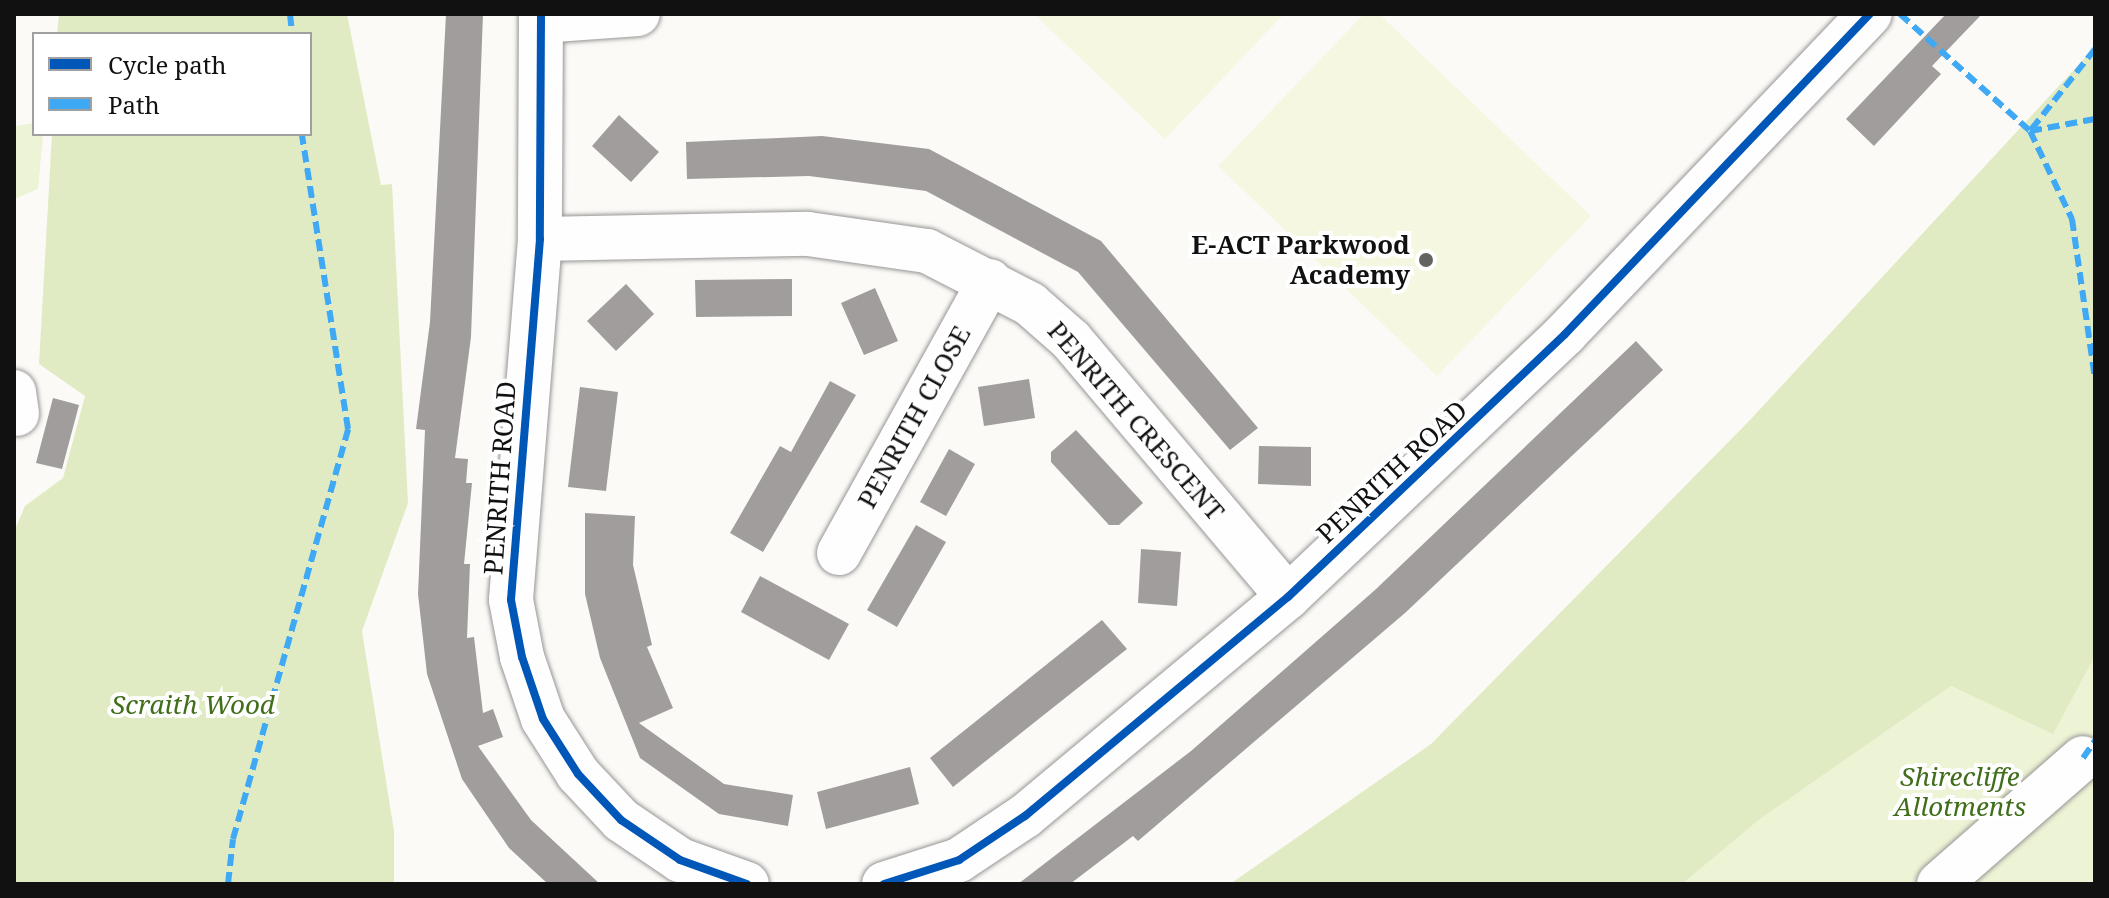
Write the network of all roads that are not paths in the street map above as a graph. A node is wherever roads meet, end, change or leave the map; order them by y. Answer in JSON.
{"nodes":[{"id":1,"x":638,"y":14,"type":"edge"},
{"id":2,"x":1870,"y":14,"type":"edge"},
{"id":3,"x":541,"y":18,"type":"edge"},
{"id":4,"x":540,"y":239,"type":"junction"},
{"id":5,"x":990,"y":281,"type":"junction"},
{"id":6,"x":839,"y":553,"type":"dead end"},
{"id":7,"x":1288,"y":597,"type":"junction"},
{"id":8,"x":2083,"y":758,"type":"dead end"},
{"id":9,"x":747,"y":884,"type":"edge"},
{"id":10,"x":884,"y":884,"type":"edge"},
{"id":11,"x":1939,"y":884,"type":"edge"}],
"edges":[{"from":1,"to":3,"type":"street"},
{"from":2,"to":7,"type":"street","name":"PENRITH ROAD"},
{"from":3,"to":4,"type":"street","name":"PENRITH ROAD"},
{"from":4,"to":5,"type":"street","name":"PENRITH CRESCENT"},
{"from":4,"to":9,"type":"street","name":"PENRITH ROAD"},
{"from":5,"to":6,"type":"street","name":"PENRITH CLOSE"},
{"from":5,"to":7,"type":"street","name":"PENRITH CRESCENT"},
{"from":7,"to":10,"type":"street","name":"PENRITH ROAD"},
{"from":8,"to":11,"type":"street"}]}
